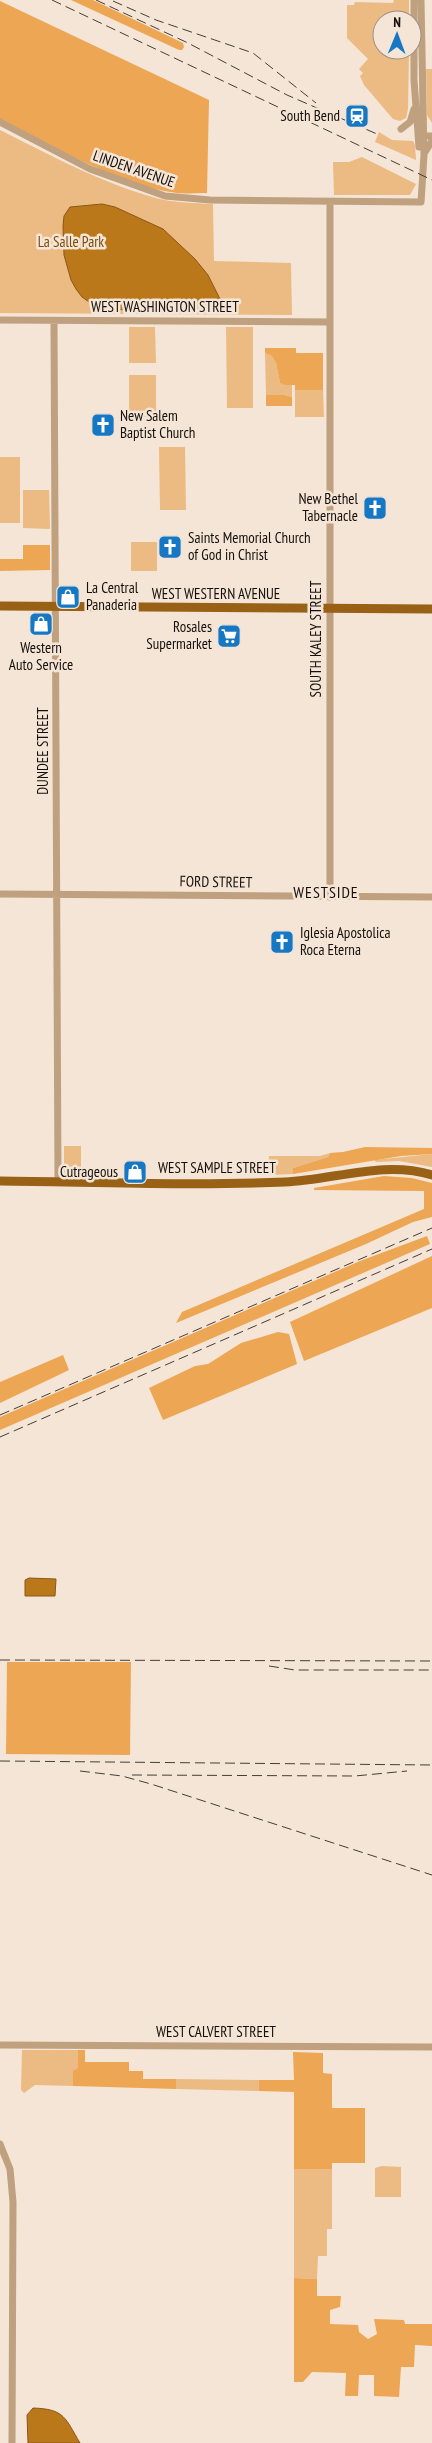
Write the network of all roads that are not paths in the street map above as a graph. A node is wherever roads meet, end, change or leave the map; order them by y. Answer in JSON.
{"nodes":[{"id":1,"x":414,"y":0,"type":"edge"},
{"id":2,"x":421,"y":0,"type":"edge"},
{"id":3,"x":415,"y":99,"type":"junction"},
{"id":4,"x":0,"y":122,"type":"edge"},
{"id":5,"x":401,"y":129,"type":"dead end"},
{"id":6,"x":432,"y":130,"type":"edge"},
{"id":7,"x":421,"y":133,"type":"junction"},
{"id":8,"x":432,"y":136,"type":"edge"},
{"id":9,"x":432,"y":142,"type":"edge"},
{"id":10,"x":424,"y":155,"type":"junction"},
{"id":11,"x":422,"y":165,"type":"junction"},
{"id":12,"x":330,"y":202,"type":"junction"},
{"id":13,"x":0,"y":320,"type":"edge"},
{"id":14,"x":54,"y":320,"type":"junction"},
{"id":15,"x":330,"y":322,"type":"junction"},
{"id":16,"x":0,"y":606,"type":"edge"},
{"id":17,"x":57,"y":606,"type":"junction"},
{"id":18,"x":330,"y":608,"type":"junction"},
{"id":19,"x":432,"y":609,"type":"edge"},
{"id":20,"x":0,"y":894,"type":"edge"},
{"id":21,"x":57,"y":894,"type":"junction"},
{"id":22,"x":330,"y":897,"type":"junction"},
{"id":23,"x":432,"y":897,"type":"edge"},
{"id":24,"x":432,"y":1175,"type":"edge"},
{"id":25,"x":0,"y":1181,"type":"edge"},
{"id":26,"x":58,"y":1181,"type":"junction"},
{"id":27,"x":0,"y":2044,"type":"edge"},
{"id":28,"x":432,"y":2047,"type":"edge"},
{"id":29,"x":0,"y":2144,"type":"edge"},
{"id":30,"x":12,"y":2443,"type":"edge"}],
"edges":[{"from":1,"to":3,"type":"street"},
{"from":2,"to":7,"type":"street"},
{"from":3,"to":5,"type":"street"},
{"from":3,"to":7,"type":"street"},
{"from":4,"to":12,"type":"street","name":"LINDEN AVENUE"},
{"from":6,"to":7,"type":"street"},
{"from":7,"to":8,"type":"street"},
{"from":7,"to":10,"type":"street"},
{"from":7,"to":11,"type":"street"},
{"from":9,"to":10,"type":"street"},
{"from":10,"to":11,"type":"street"},
{"from":11,"to":12,"type":"street","name":"LINDEN AVENUE"},
{"from":12,"to":15,"type":"street","name":"SOUTH KALEY STREET"},
{"from":13,"to":14,"type":"street","name":"WEST WASHINGTON STREET"},
{"from":14,"to":15,"type":"street","name":"WEST WASHINGTON STREET"},
{"from":14,"to":17,"type":"street","name":"DUNDEE STREET"},
{"from":15,"to":18,"type":"street","name":"SOUTH KALEY STREET"},
{"from":16,"to":17,"type":"main road","name":"WEST WESTERN AVENUE"},
{"from":17,"to":18,"type":"main road","name":"WEST WESTERN AVENUE"},
{"from":17,"to":21,"type":"street","name":"DUNDEE STREET"},
{"from":18,"to":19,"type":"main road","name":"WEST WESTERN AVENUE"},
{"from":18,"to":22,"type":"street","name":"SOUTH KALEY STREET"},
{"from":20,"to":21,"type":"street","name":"FORD STREET"},
{"from":21,"to":22,"type":"street","name":"FORD STREET"},
{"from":21,"to":26,"type":"street","name":"DUNDEE STREET"},
{"from":22,"to":23,"type":"street","name":"FORD STREET"},
{"from":24,"to":26,"type":"main road","name":"WEST SAMPLE STREET"},
{"from":25,"to":26,"type":"main road","name":"WEST SAMPLE STREET"},
{"from":27,"to":28,"type":"street","name":"WEST CALVERT STREET"},
{"from":29,"to":30,"type":"street"}]}
